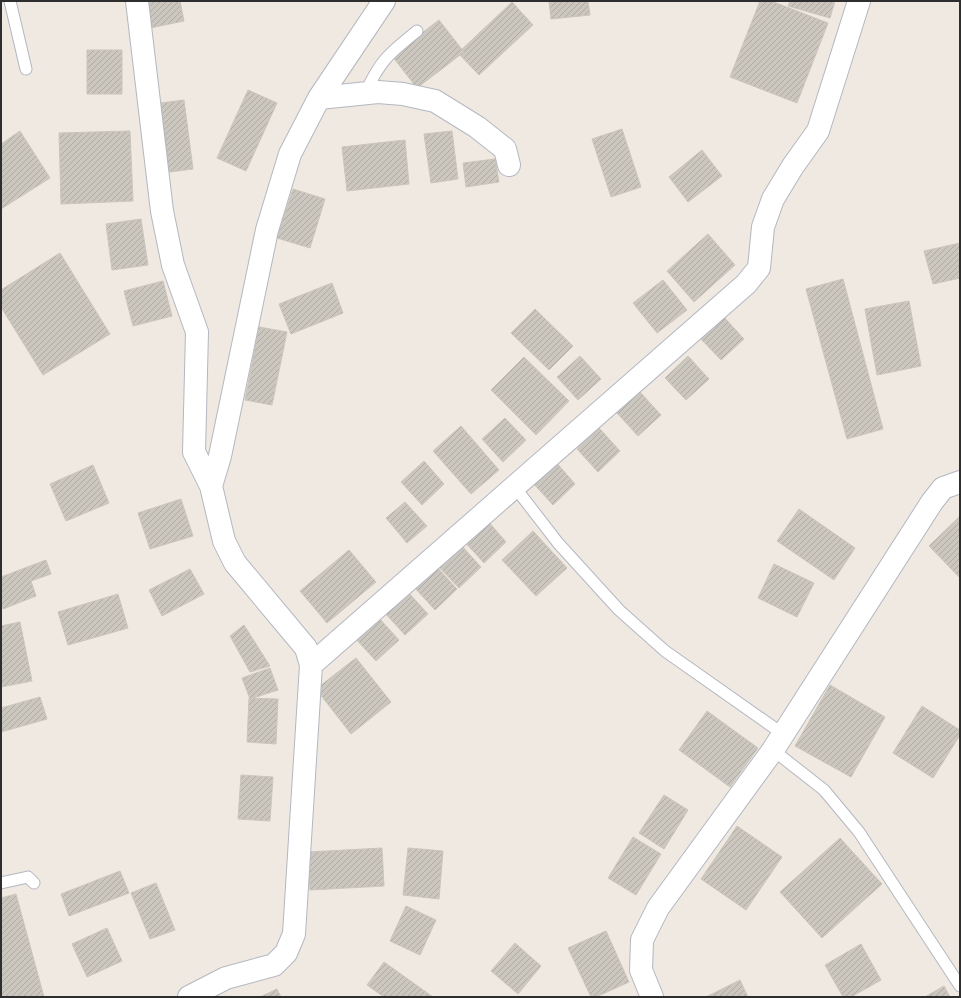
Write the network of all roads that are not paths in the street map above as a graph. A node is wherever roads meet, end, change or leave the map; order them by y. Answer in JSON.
{"nodes":[{"id":1,"x":10,"y":1,"type":"edge"},
{"id":2,"x":137,"y":1,"type":"edge"},
{"id":3,"x":384,"y":1,"type":"edge"},
{"id":4,"x":859,"y":1,"type":"edge"},
{"id":5,"x":417,"y":31,"type":"dead end"},
{"id":6,"x":26,"y":69,"type":"dead end"},
{"id":7,"x":366,"y":92,"type":"junction"},
{"id":8,"x":319,"y":98,"type":"junction"},
{"id":9,"x":509,"y":165,"type":"dead end"},
{"id":10,"x":960,"y":482,"type":"edge"},
{"id":11,"x":211,"y":486,"type":"junction"},
{"id":12,"x":514,"y":486,"type":"junction"},
{"id":13,"x":311,"y":665,"type":"junction"},
{"id":14,"x":778,"y":742,"type":"junction"},
{"id":15,"x":1,"y":883,"type":"edge"},
{"id":16,"x":34,"y":883,"type":"dead end"},
{"id":17,"x":960,"y":986,"type":"edge"},
{"id":18,"x":189,"y":997,"type":"edge"},
{"id":19,"x":652,"y":997,"type":"edge"}],
"edges":[{"from":1,"to":6,"type":"lane"},
{"from":2,"to":11,"type":"street"},
{"from":3,"to":8,"type":"street"},
{"from":4,"to":12,"type":"street"},
{"from":5,"to":7,"type":"lane"},
{"from":7,"to":8,"type":"street"},
{"from":7,"to":9,"type":"street"},
{"from":8,"to":11,"type":"street"},
{"from":10,"to":14,"type":"street"},
{"from":11,"to":13,"type":"street"},
{"from":12,"to":13,"type":"street"},
{"from":12,"to":14,"type":"lane"},
{"from":13,"to":18,"type":"street"},
{"from":14,"to":17,"type":"lane"},
{"from":14,"to":19,"type":"street"},
{"from":15,"to":16,"type":"lane"}]}
